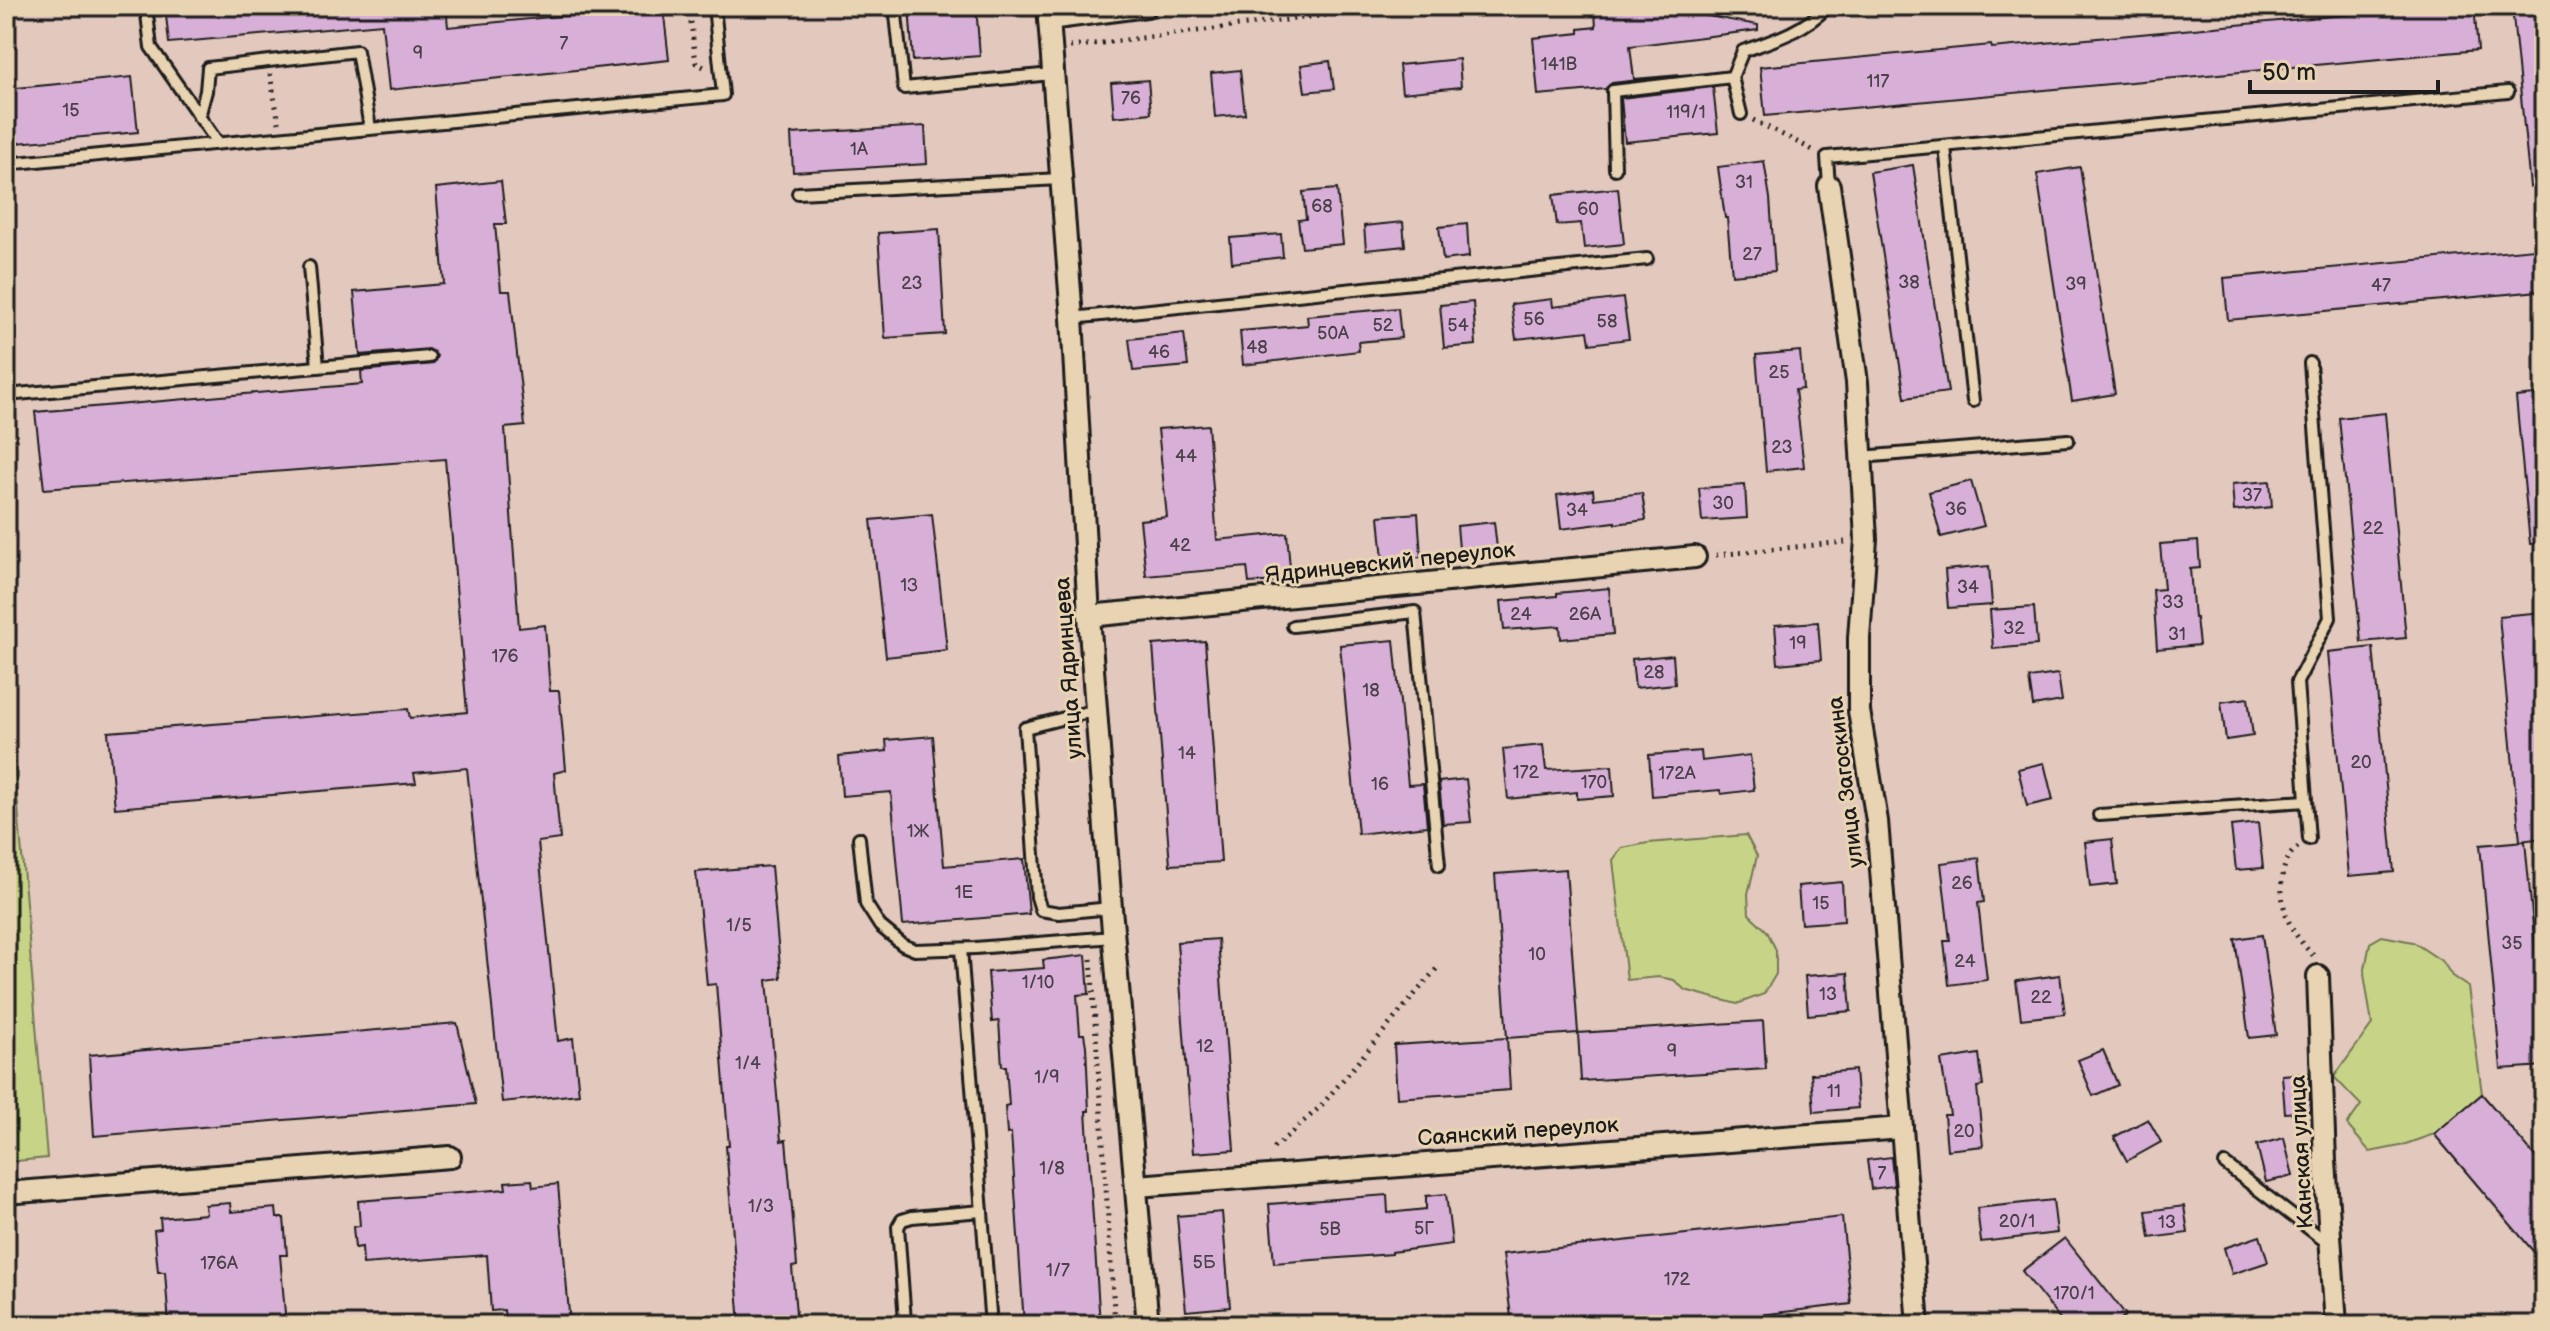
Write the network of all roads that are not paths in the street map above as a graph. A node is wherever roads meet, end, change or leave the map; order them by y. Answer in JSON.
{"nodes":[{"id":1,"x":146,"y":6,"type":"edge"},
{"id":2,"x":714,"y":6,"type":"edge"},
{"id":3,"x":895,"y":6,"type":"edge"},
{"id":4,"x":1146,"y":6,"type":"edge"},
{"id":5,"x":1828,"y":6,"type":"edge"},
{"id":6,"x":1049,"y":12,"type":"edge"},
{"id":7,"x":1052,"y":74,"type":"junction"},
{"id":8,"x":1732,"y":77,"type":"junction"},
{"id":9,"x":2508,"y":92,"type":"dead end"},
{"id":10,"x":1741,"y":114,"type":"road end"},
{"id":11,"x":199,"y":117,"type":"junction"},
{"id":12,"x":370,"y":128,"type":"junction"},
{"id":13,"x":217,"y":142,"type":"junction"},
{"id":14,"x":1945,"y":147,"type":"junction"},
{"id":15,"x":6,"y":164,"type":"edge"},
{"id":16,"x":1615,"y":169,"type":"dead end"},
{"id":17,"x":1060,"y":179,"type":"junction"},
{"id":18,"x":1829,"y":186,"type":"joint"},
{"id":19,"x":798,"y":193,"type":"dead end"},
{"id":20,"x":1647,"y":259,"type":"dead end"},
{"id":21,"x":309,"y":267,"type":"dead end"},
{"id":22,"x":1072,"y":318,"type":"junction"},
{"id":23,"x":429,"y":357,"type":"dead end"},
{"id":24,"x":2310,"y":363,"type":"dead end"},
{"id":25,"x":318,"y":367,"type":"junction"},
{"id":26,"x":6,"y":395,"type":"edge"},
{"id":27,"x":1973,"y":401,"type":"dead end"},
{"id":28,"x":2068,"y":440,"type":"dead end"},
{"id":29,"x":1861,"y":457,"type":"junction"},
{"id":30,"x":1695,"y":557,"type":"road end"},
{"id":31,"x":1089,"y":616,"type":"junction"},
{"id":32,"x":1293,"y":626,"type":"dead end"},
{"id":33,"x":1096,"y":710,"type":"junction"},
{"id":34,"x":2306,"y":801,"type":"junction"},
{"id":35,"x":2099,"y":815,"type":"dead end"},
{"id":36,"x":859,"y":838,"type":"dead end"},
{"id":37,"x":2309,"y":839,"type":"road end"},
{"id":38,"x":1439,"y":865,"type":"dead end"},
{"id":39,"x":1111,"y":908,"type":"junction"},
{"id":40,"x":1113,"y":937,"type":"junction"},
{"id":41,"x":961,"y":949,"type":"junction"},
{"id":42,"x":2318,"y":976,"type":"road end"},
{"id":43,"x":1902,"y":1128,"type":"junction"},
{"id":44,"x":450,"y":1157,"type":"dead end"},
{"id":45,"x":2225,"y":1164,"type":"dead end"},
{"id":46,"x":1137,"y":1186,"type":"junction"},
{"id":47,"x":6,"y":1193,"type":"edge"},
{"id":48,"x":982,"y":1211,"type":"junction"},
{"id":49,"x":2330,"y":1245,"type":"junction"},
{"id":50,"x":990,"y":1313,"type":"dead end"},
{"id":51,"x":905,"y":1321,"type":"dead end"},
{"id":52,"x":1148,"y":1325,"type":"edge"},
{"id":53,"x":1918,"y":1325,"type":"edge"},
{"id":54,"x":2336,"y":1325,"type":"edge"}],
"edges":[{"from":1,"to":11,"type":"lane"},
{"from":2,"to":12,"type":"lane"},
{"from":3,"to":7,"type":"lane"},
{"from":4,"to":6,"type":"street"},
{"from":5,"to":8,"type":"lane"},
{"from":6,"to":7,"type":"street","name":"улица Ядринцева"},
{"from":7,"to":17,"type":"street","name":"улица Ядринцева"},
{"from":8,"to":10,"type":"lane"},
{"from":8,"to":16,"type":"lane"},
{"from":9,"to":14,"type":"lane"},
{"from":11,"to":12,"type":"lane"},
{"from":11,"to":13,"type":"lane"},
{"from":12,"to":13,"type":"lane"},
{"from":13,"to":15,"type":"lane"},
{"from":14,"to":18,"type":"lane"},
{"from":14,"to":27,"type":"lane"},
{"from":17,"to":19,"type":"lane"},
{"from":17,"to":22,"type":"street","name":"улица Ядринцева"},
{"from":18,"to":29,"type":"street","name":"улица Загоскина"},
{"from":20,"to":22,"type":"lane"},
{"from":21,"to":25,"type":"lane"},
{"from":22,"to":31,"type":"street","name":"улица Ядринцева"},
{"from":23,"to":25,"type":"lane"},
{"from":24,"to":34,"type":"lane"},
{"from":25,"to":26,"type":"lane"},
{"from":28,"to":29,"type":"lane"},
{"from":29,"to":43,"type":"street","name":"улица Загоскина"},
{"from":30,"to":31,"type":"street","name":"Ядринцевский переулок"},
{"from":31,"to":33,"type":"street","name":"улица Ядринцева"},
{"from":32,"to":38,"type":"lane"},
{"from":33,"to":39,"type":"street","name":"улица Ядринцева"},
{"from":33,"to":39,"type":"lane"},
{"from":34,"to":35,"type":"lane"},
{"from":34,"to":37,"type":"lane"},
{"from":36,"to":41,"type":"lane"},
{"from":39,"to":40,"type":"street","name":"улица Ядринцева"},
{"from":40,"to":41,"type":"lane"},
{"from":40,"to":46,"type":"street","name":"улица Ядринцева"},
{"from":41,"to":48,"type":"lane"},
{"from":42,"to":49,"type":"street","name":"Канская улица"},
{"from":43,"to":46,"type":"street","name":"Саянский переулок"},
{"from":43,"to":53,"type":"street","name":"улица Загоскина"},
{"from":44,"to":47,"type":"street"},
{"from":45,"to":49,"type":"lane"},
{"from":46,"to":52,"type":"street","name":"улица Ядринцева"},
{"from":48,"to":50,"type":"lane"},
{"from":48,"to":51,"type":"lane"},
{"from":49,"to":54,"type":"street","name":"Канская улица"}]}
